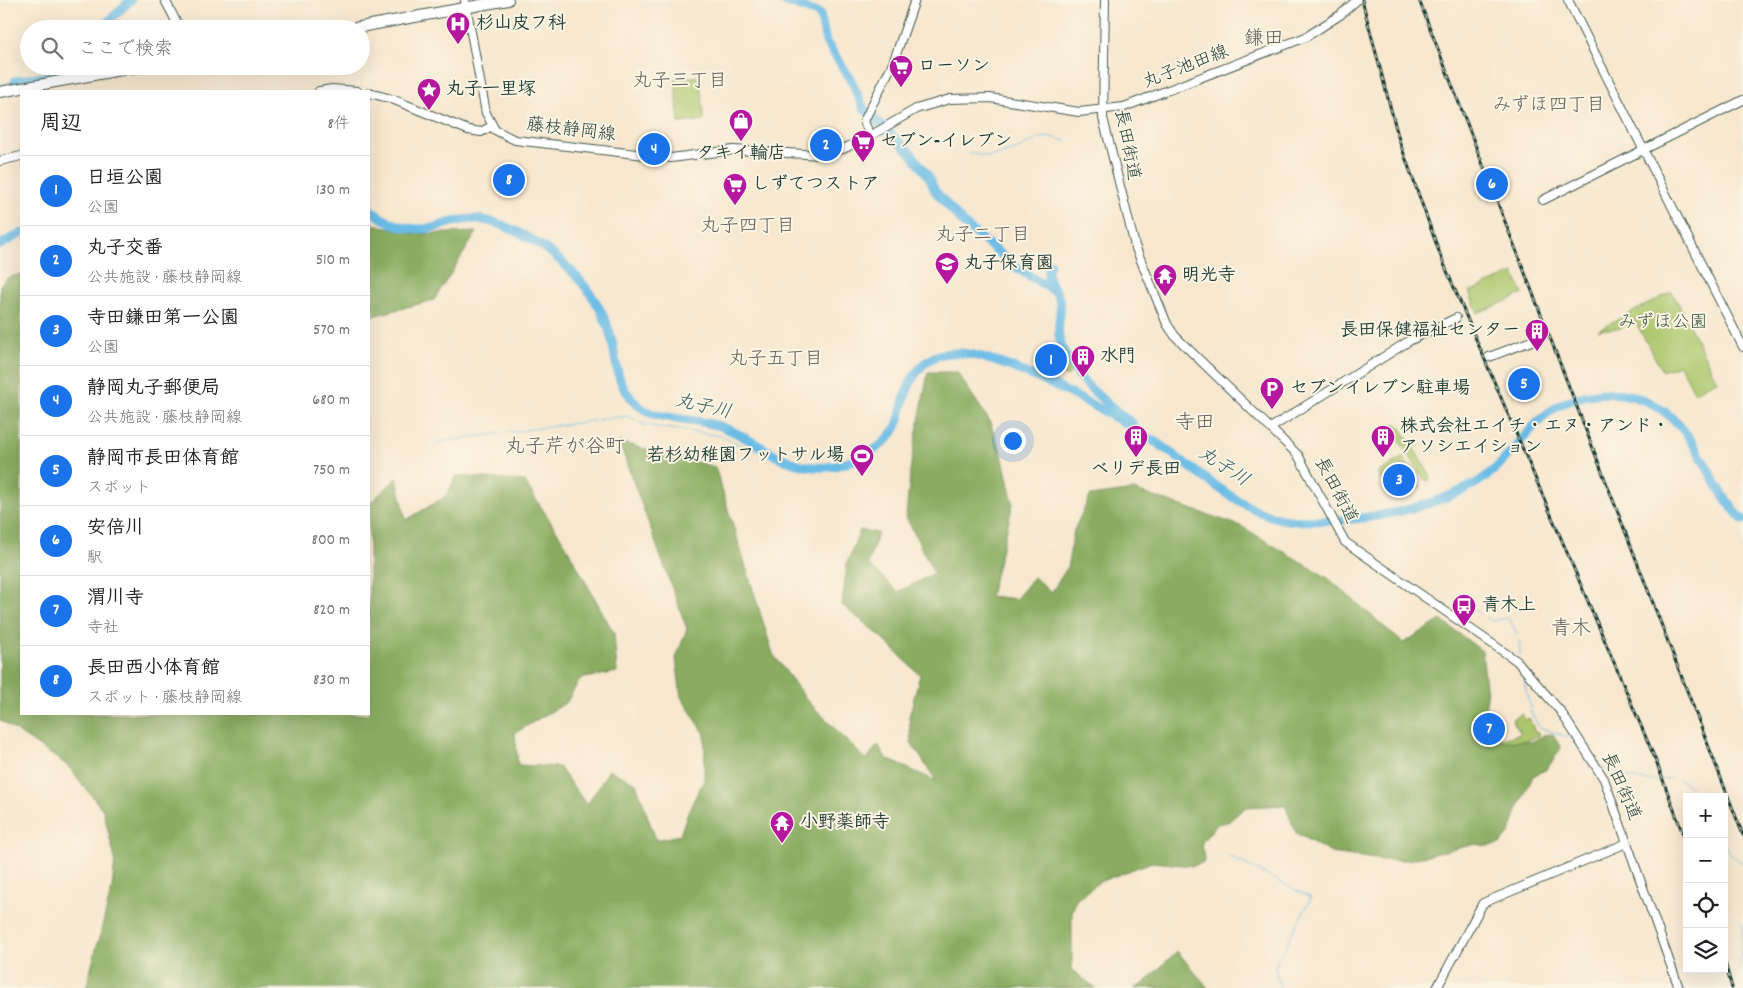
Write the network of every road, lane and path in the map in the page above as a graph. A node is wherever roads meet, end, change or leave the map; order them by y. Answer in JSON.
{"nodes":[{"id":1,"x":165,"y":0,"type":"edge"},
{"id":2,"x":508,"y":0,"type":"edge"},
{"id":3,"x":915,"y":0,"type":"edge"},
{"id":4,"x":1105,"y":0,"type":"edge"},
{"id":5,"x":1357,"y":0,"type":"edge"},
{"id":6,"x":1568,"y":0,"type":"edge"},
{"id":7,"x":466,"y":4,"type":"edge"},
{"id":8,"x":175,"y":20,"type":"edge"},
{"id":9,"x":370,"y":25,"type":"edge"},
{"id":10,"x":93,"y":75,"type":"edge"},
{"id":11,"x":326,"y":90,"type":"edge"},
{"id":12,"x":344,"y":90,"type":"edge"},
{"id":13,"x":0,"y":92,"type":"edge"},
{"id":14,"x":370,"y":93,"type":"edge"},
{"id":15,"x":1743,"y":100,"type":"edge"},
{"id":16,"x":1103,"y":110,"type":"junction"},
{"id":17,"x":492,"y":126,"type":"junction"},
{"id":18,"x":870,"y":136,"type":"junction"},
{"id":19,"x":1644,"y":150,"type":"junction"},
{"id":20,"x":20,"y":156,"type":"edge"},
{"id":21,"x":0,"y":161,"type":"edge"},
{"id":22,"x":1543,"y":200,"type":"dead end"},
{"id":23,"x":1456,"y":318,"type":"dead end"},
{"id":24,"x":1542,"y":338,"type":"dead end"},
{"id":25,"x":1743,"y":348,"type":"edge"},
{"id":26,"x":1489,"y":357,"type":"dead end"},
{"id":27,"x":1272,"y":427,"type":"junction"},
{"id":28,"x":1627,"y":842,"type":"junction"},
{"id":29,"x":1437,"y":988,"type":"edge"},
{"id":30,"x":1679,"y":988,"type":"edge"}],
"edges":[{"from":1,"to":8,"type":"main road"},
{"from":2,"to":7,"type":"highway"},
{"from":3,"to":18,"type":"main road"},
{"from":4,"to":16,"type":"main road","name":"長田街道"},
{"from":5,"to":16,"type":"main road","name":"丸子池田線"},
{"from":6,"to":19,"type":"main road"},
{"from":7,"to":9,"type":"highway"},
{"from":7,"to":17,"type":"main road"},
{"from":10,"to":13,"type":"highway"},
{"from":11,"to":12,"type":"main road"},
{"from":14,"to":17,"type":"main road"},
{"from":15,"to":19,"type":"main road"},
{"from":16,"to":18,"type":"main road","name":"丸子池田線"},
{"from":16,"to":27,"type":"main road","name":"長田街道"},
{"from":17,"to":18,"type":"main road","name":"藤枝静岡線"},
{"from":19,"to":22,"type":"main road"},
{"from":19,"to":25,"type":"main road"},
{"from":20,"to":21,"type":"main road"},
{"from":23,"to":27,"type":"main road"},
{"from":24,"to":26,"type":"main road"},
{"from":27,"to":28,"type":"main road","name":"長田街道"},
{"from":28,"to":29,"type":"main road"},
{"from":28,"to":30,"type":"main road","name":"長田街道"}]}
